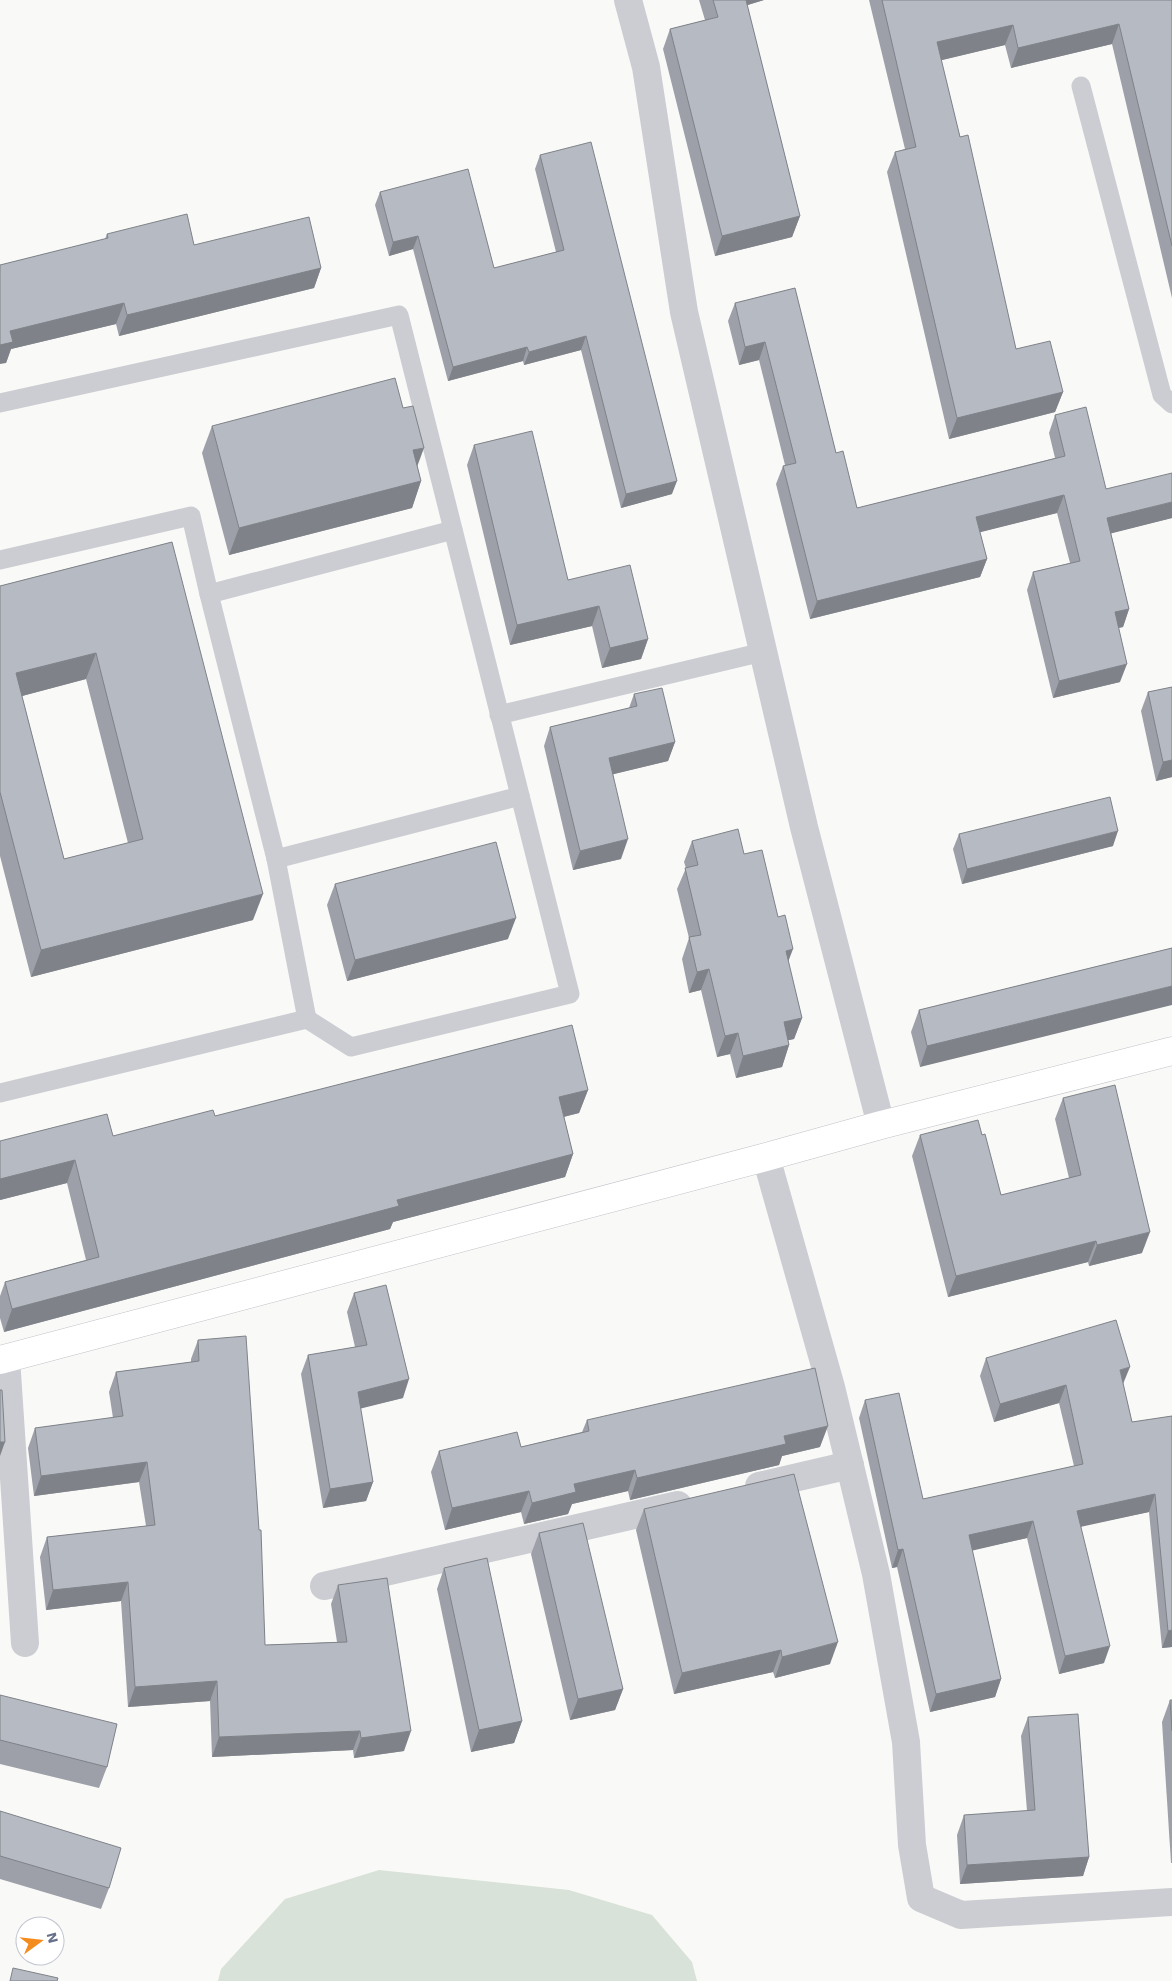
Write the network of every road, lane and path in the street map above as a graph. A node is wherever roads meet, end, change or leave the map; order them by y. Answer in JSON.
{"nodes":[{"id":1,"x":628,"y":0,"type":"edge"},
{"id":2,"x":1081,"y":86,"type":"dead end"},
{"id":3,"x":0,"y":402,"type":"edge"},
{"id":4,"x":1172,"y":404,"type":"edge"},
{"id":5,"x":453,"y":530,"type":"junction"},
{"id":6,"x":0,"y":560,"type":"edge"},
{"id":7,"x":209,"y":594,"type":"junction"},
{"id":8,"x":763,"y":652,"type":"junction"},
{"id":9,"x":499,"y":716,"type":"junction"},
{"id":10,"x":520,"y":796,"type":"junction"},
{"id":11,"x":276,"y":859,"type":"junction"},
{"id":12,"x":307,"y":1019,"type":"junction"},
{"id":13,"x":1172,"y":1051,"type":"edge"},
{"id":14,"x":1,"y":1090,"type":"edge"},
{"id":15,"x":881,"y":1125,"type":"junction"},
{"id":16,"x":766,"y":1157,"type":"junction"},
{"id":17,"x":3,"y":1359,"type":"edge"},
{"id":18,"x":850,"y":1465,"type":"junction"},
{"id":19,"x":733,"y":1492,"type":"edge"},
{"id":20,"x":704,"y":1499,"type":"edge"},
{"id":21,"x":324,"y":1586,"type":"dead end"},
{"id":22,"x":25,"y":1643,"type":"dead end"},
{"id":23,"x":1172,"y":1902,"type":"edge"}],
"edges":[{"from":1,"to":8,"type":"street"},
{"from":2,"to":4,"type":"lane"},
{"from":3,"to":5,"type":"lane"},
{"from":5,"to":7,"type":"lane"},
{"from":5,"to":9,"type":"lane"},
{"from":6,"to":7,"type":"lane"},
{"from":7,"to":11,"type":"lane"},
{"from":8,"to":9,"type":"lane"},
{"from":8,"to":15,"type":"street"},
{"from":9,"to":10,"type":"lane"},
{"from":10,"to":11,"type":"lane"},
{"from":10,"to":12,"type":"lane"},
{"from":11,"to":12,"type":"lane"},
{"from":12,"to":14,"type":"lane"},
{"from":13,"to":15,"type":"street"},
{"from":15,"to":16,"type":"street"},
{"from":16,"to":17,"type":"street"},
{"from":16,"to":18,"type":"street"},
{"from":17,"to":22,"type":"street"},
{"from":18,"to":19,"type":"street"},
{"from":18,"to":23,"type":"street"},
{"from":20,"to":21,"type":"street"}]}
